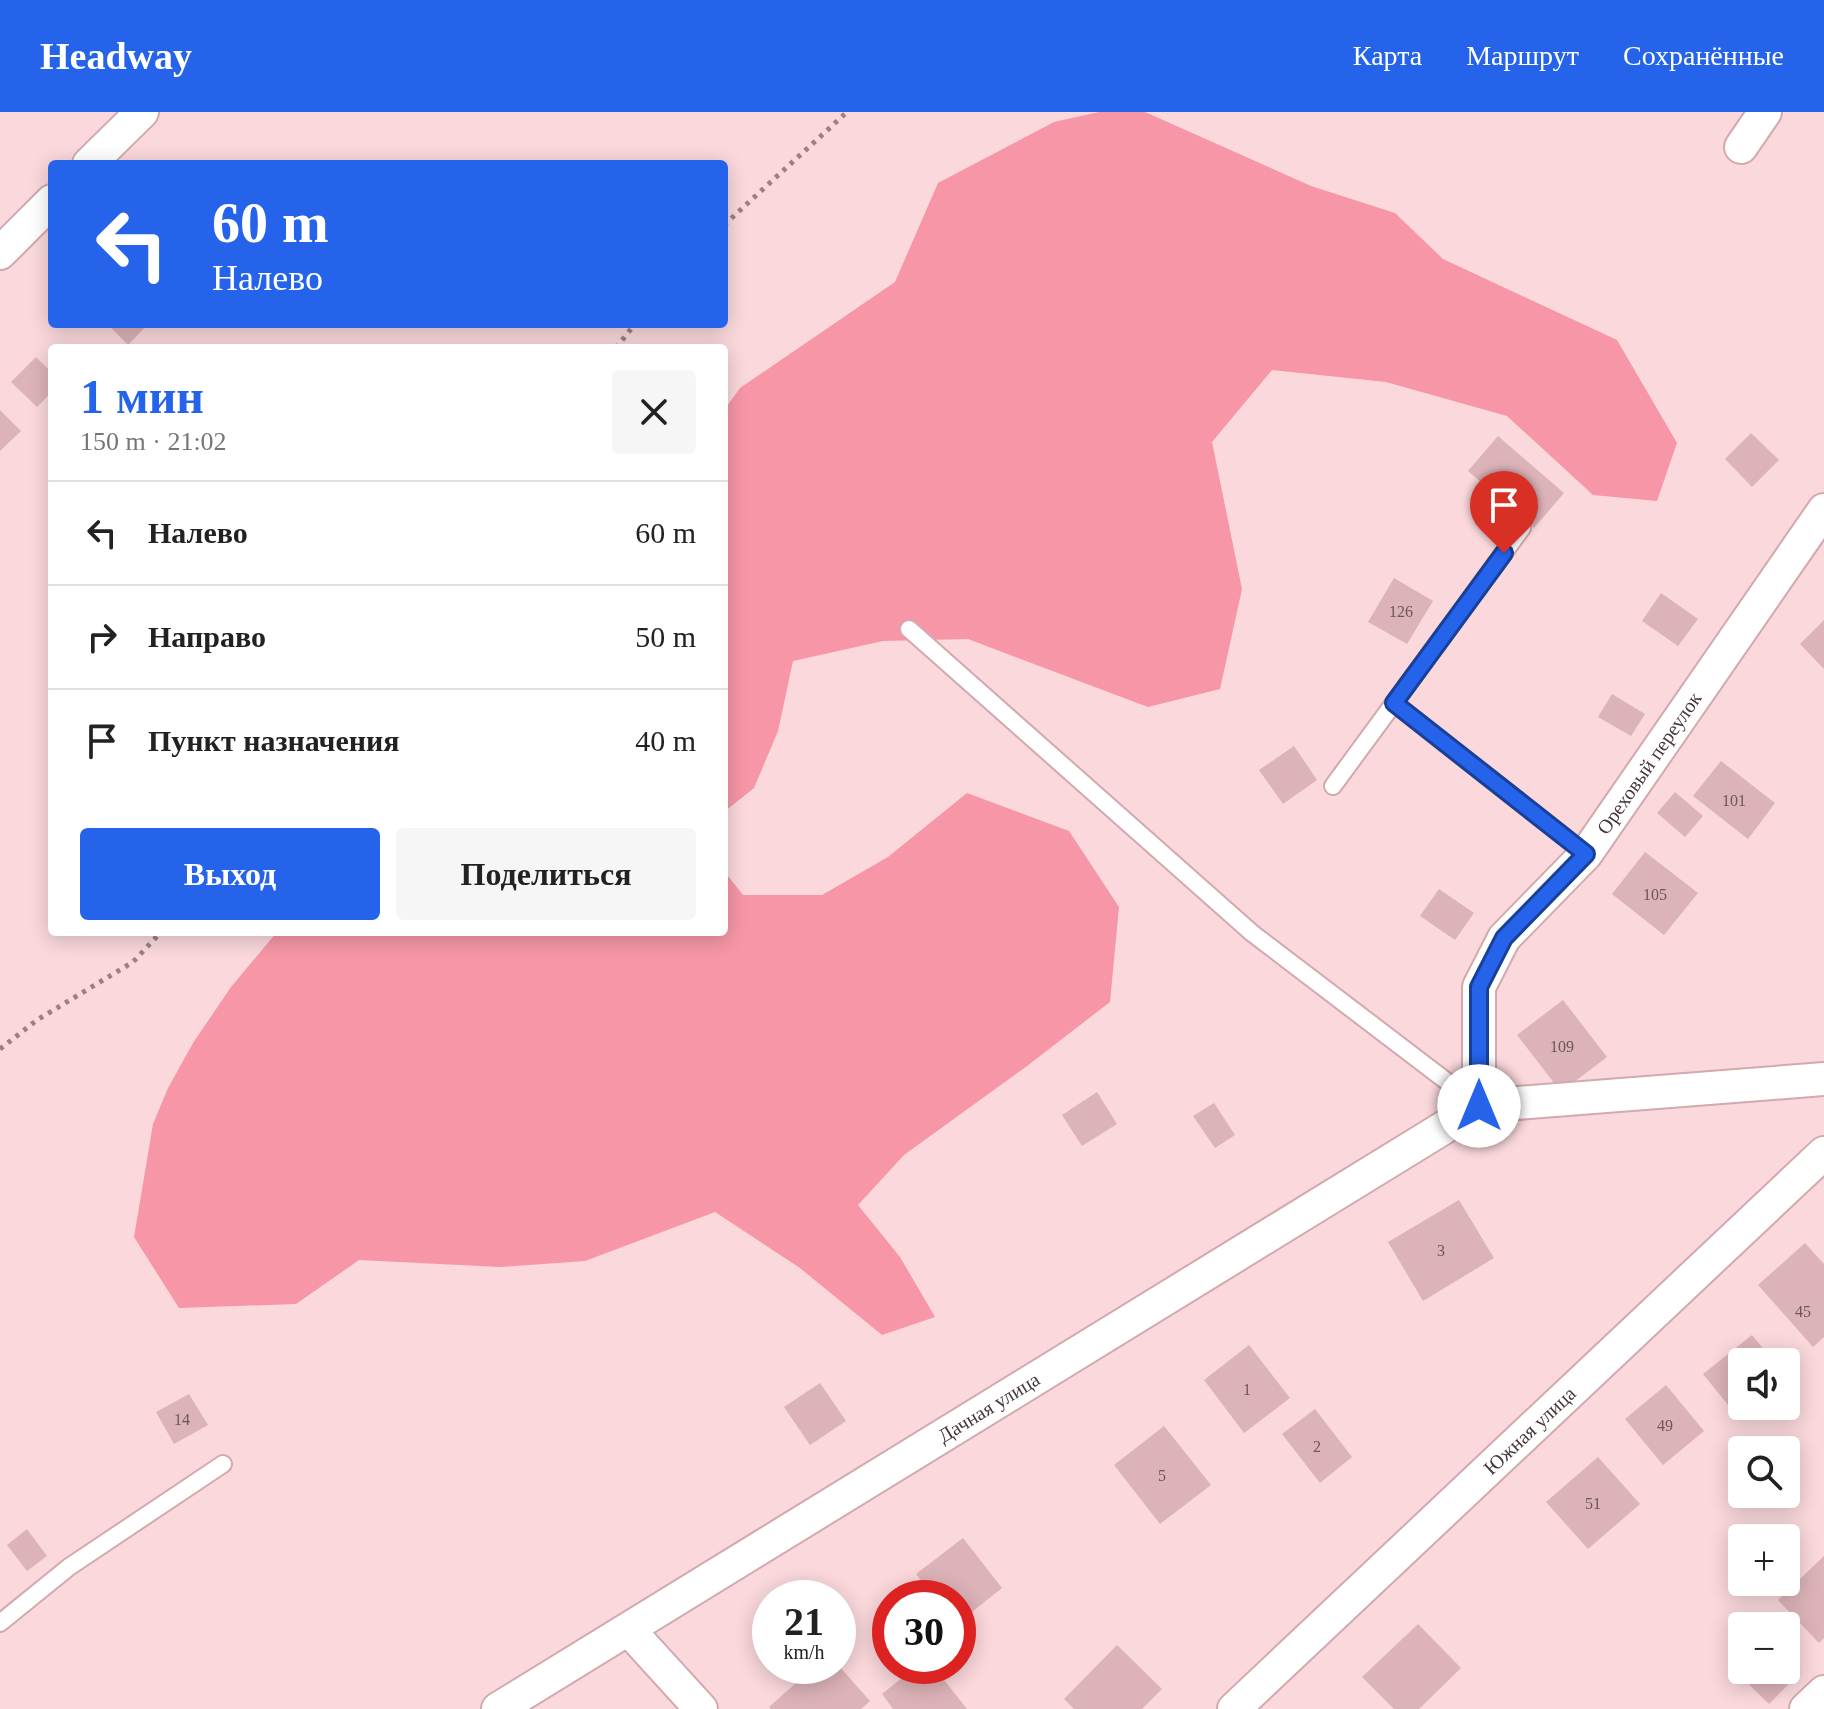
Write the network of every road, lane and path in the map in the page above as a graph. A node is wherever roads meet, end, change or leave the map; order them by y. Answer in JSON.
{"nodes":[{"id":1,"x":142,"y":112,"type":"edge"},
{"id":2,"x":847,"y":112,"type":"edge"},
{"id":3,"x":1765,"y":112,"type":"edge"},
{"id":4,"x":1741,"y":147,"type":"dead end"},
{"id":5,"x":93,"y":160,"type":"edge"},
{"id":6,"x":48,"y":205,"type":"edge"},
{"id":7,"x":728,"y":221,"type":"edge"},
{"id":8,"x":0,"y":253,"type":"edge"},
{"id":9,"x":632,"y":328,"type":"edge"},
{"id":10,"x":619,"y":344,"type":"edge"},
{"id":11,"x":1824,"y":510,"type":"edge"},
{"id":12,"x":1522,"y":528,"type":"dead end"},
{"id":13,"x":909,"y":629,"type":"dead end"},
{"id":14,"x":1394,"y":703,"type":"junction"},
{"id":15,"x":1333,"y":786,"type":"dead end"},
{"id":16,"x":1586,"y":854,"type":"junction"},
{"id":17,"x":157,"y":936,"type":"edge"},
{"id":18,"x":0,"y":1049,"type":"edge"},
{"id":19,"x":1824,"y":1079,"type":"edge"},
{"id":20,"x":1479,"y":1106,"type":"junction"},
{"id":21,"x":1824,"y":1153,"type":"edge"},
{"id":22,"x":223,"y":1464,"type":"dead end"},
{"id":23,"x":0,"y":1623,"type":"edge"},
{"id":24,"x":629,"y":1630,"type":"junction"},
{"id":25,"x":1824,"y":1692,"type":"edge"},
{"id":26,"x":498,"y":1709,"type":"edge"},
{"id":27,"x":701,"y":1709,"type":"edge"},
{"id":28,"x":1234,"y":1709,"type":"edge"},
{"id":29,"x":1806,"y":1709,"type":"edge"}],
"edges":[{"from":1,"to":5,"type":"street"},
{"from":2,"to":7,"type":"path"},
{"from":3,"to":4,"type":"street"},
{"from":6,"to":8,"type":"street"},
{"from":9,"to":10,"type":"path"},
{"from":11,"to":16,"type":"street","name":"Ореховый переулок"},
{"from":12,"to":14,"type":"lane"},
{"from":13,"to":20,"type":"lane"},
{"from":14,"to":15,"type":"lane"},
{"from":14,"to":16,"type":"lane"},
{"from":16,"to":20,"type":"street","name":"Ореховый переулок"},
{"from":17,"to":18,"type":"path"},
{"from":19,"to":20,"type":"street"},
{"from":20,"to":24,"type":"street","name":"Дачная улица"},
{"from":21,"to":28,"type":"street","name":"Южная улица"},
{"from":22,"to":23,"type":"lane"},
{"from":24,"to":26,"type":"street","name":"Дачная улица"},
{"from":24,"to":27,"type":"street"},
{"from":25,"to":29,"type":"street"}]}
